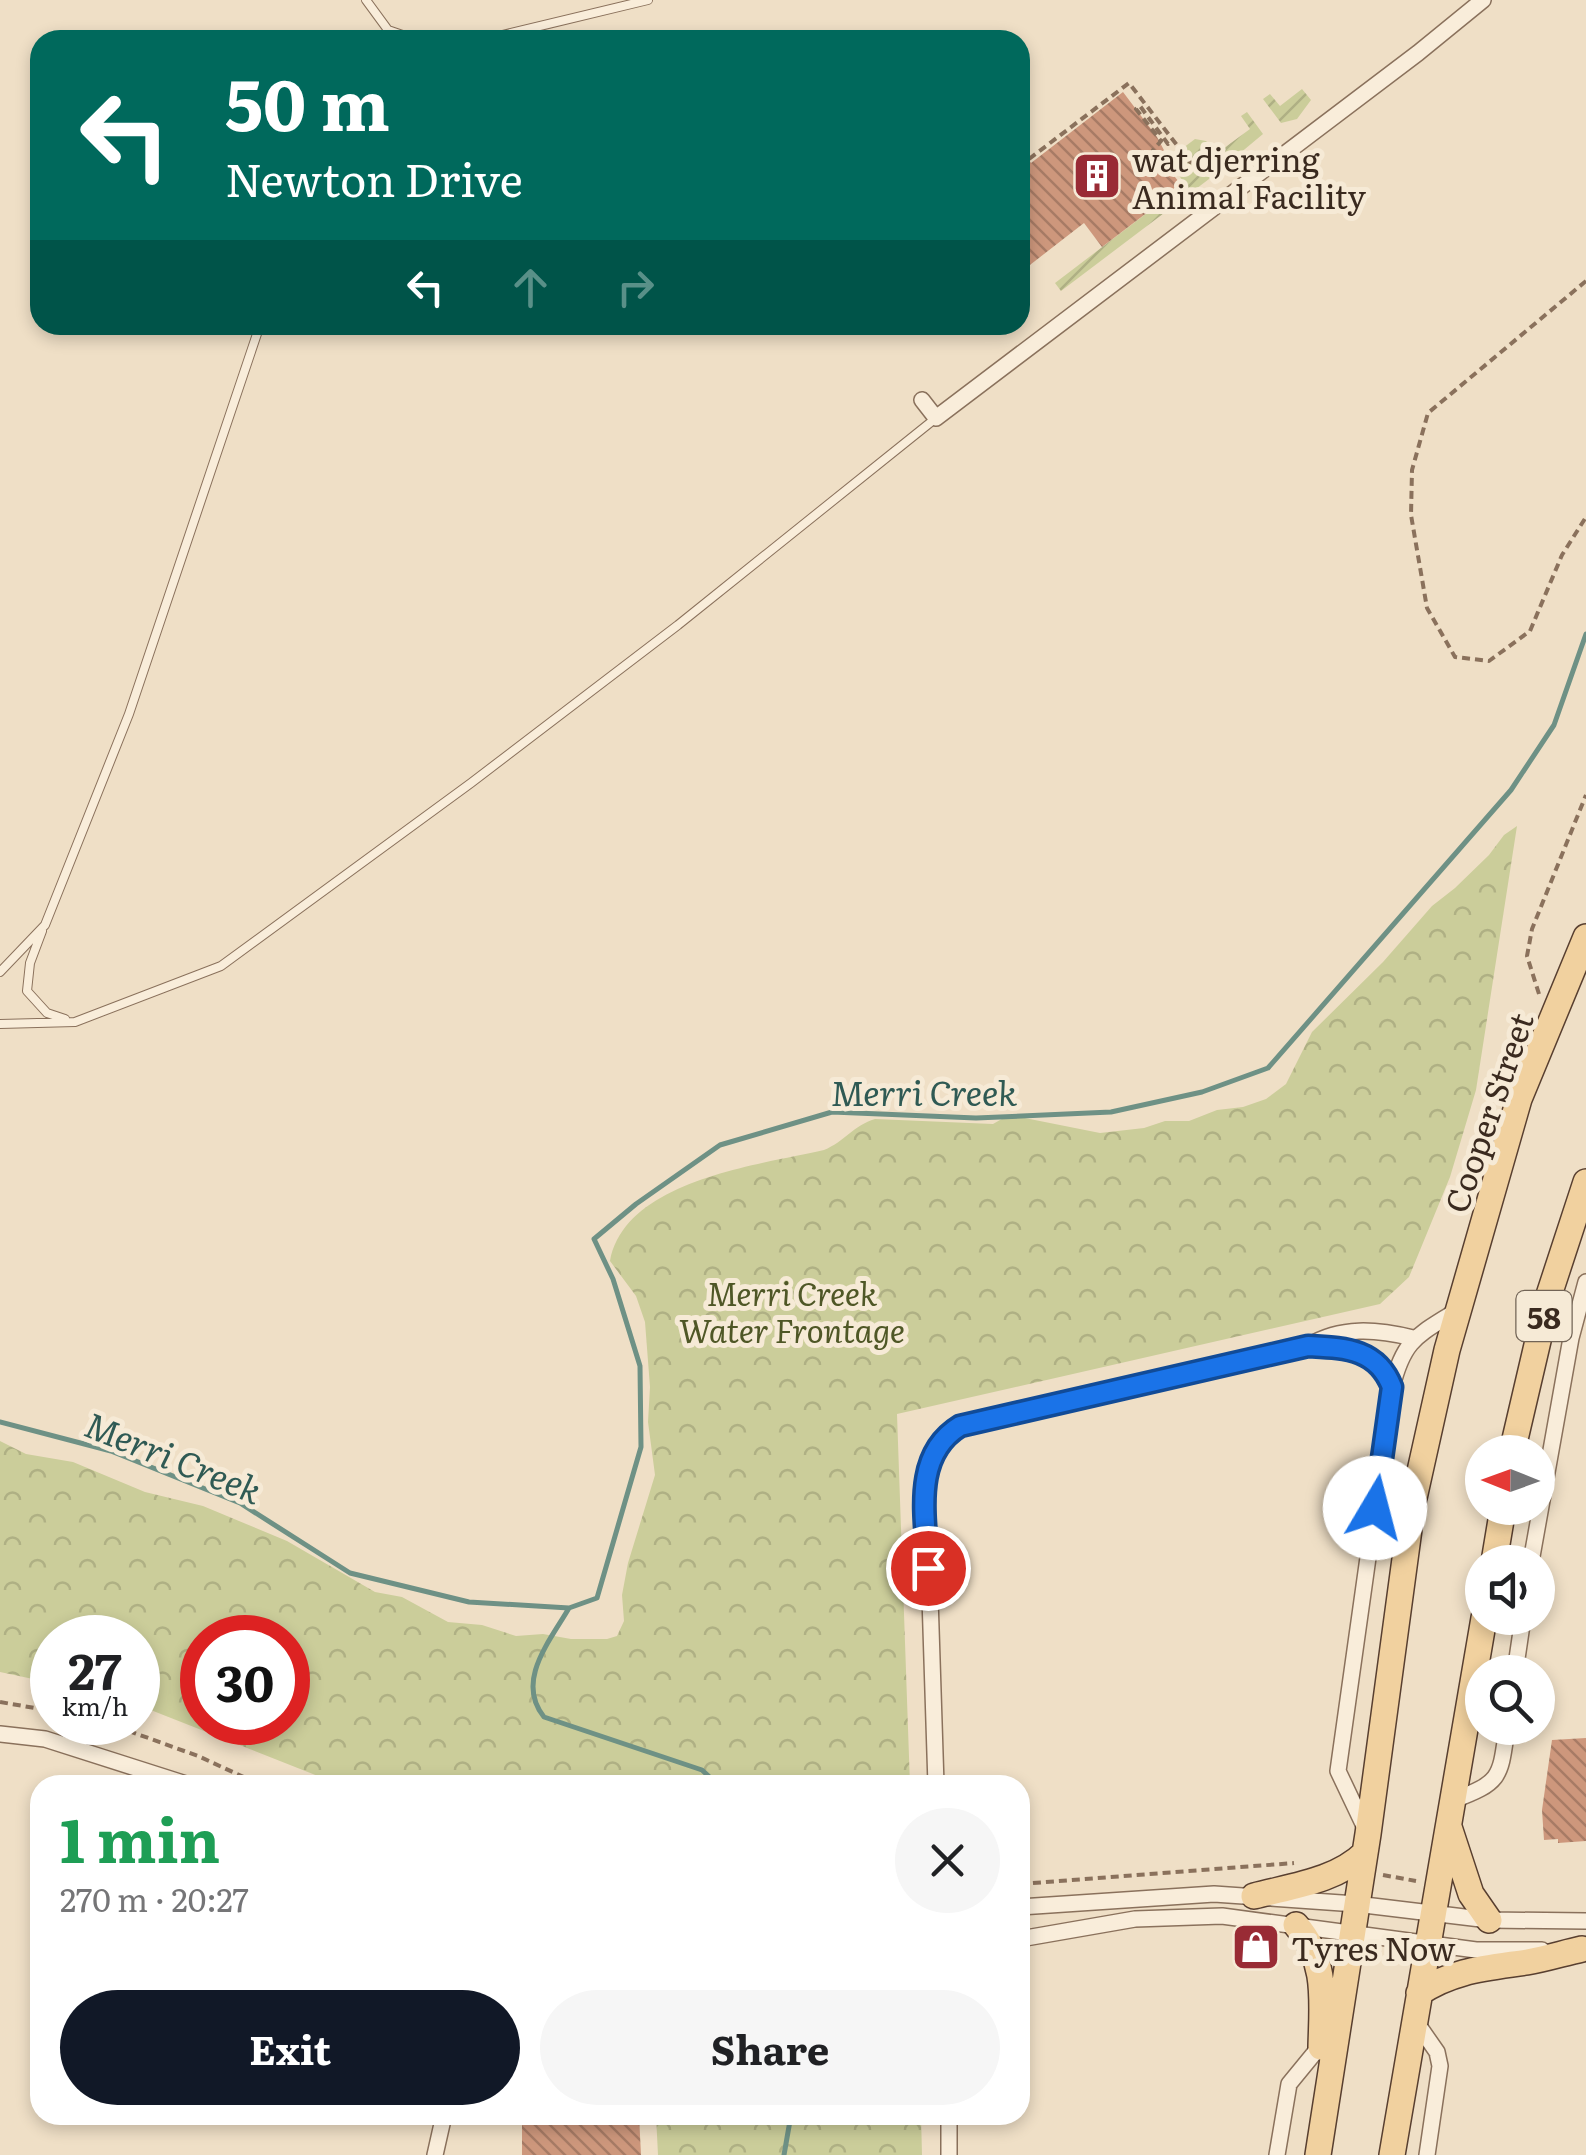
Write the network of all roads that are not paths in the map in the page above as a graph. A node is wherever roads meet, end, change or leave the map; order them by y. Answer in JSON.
{"nodes":[{"id":1,"x":366,"y":0,"type":"edge"},
{"id":2,"x":648,"y":0,"type":"edge"},
{"id":3,"x":1483,"y":0,"type":"edge"},
{"id":4,"x":388,"y":30,"type":"edge"},
{"id":5,"x":524,"y":30,"type":"edge"},
{"id":6,"x":257,"y":335,"type":"edge"},
{"id":7,"x":922,"y":400,"type":"dead end"},
{"id":8,"x":936,"y":418,"type":"junction"},
{"id":9,"x":45,"y":924,"type":"junction"},
{"id":10,"x":1586,"y":937,"type":"edge"},
{"id":11,"x":0,"y":972,"type":"edge"},
{"id":12,"x":74,"y":1022,"type":"junction"},
{"id":13,"x":0,"y":1024,"type":"edge"},
{"id":14,"x":1586,"y":1182,"type":"edge"},
{"id":15,"x":1586,"y":1282,"type":"edge"},
{"id":16,"x":1456,"y":1311,"type":"junction"},
{"id":17,"x":1414,"y":1338,"type":"junction"},
{"id":18,"x":1308,"y":1346,"type":"junction"},
{"id":19,"x":1392,"y":1387,"type":"junction"},
{"id":20,"x":1516,"y":1435,"type":"edge"},
{"id":21,"x":1535,"y":1545,"type":"edge"},
{"id":22,"x":1481,"y":1635,"type":"edge"},
{"id":23,"x":0,"y":1734,"type":"edge"},
{"id":24,"x":1505,"y":1745,"type":"edge"},
{"id":25,"x":158,"y":1775,"type":"edge"},
{"id":26,"x":936,"y":1775,"type":"edge"},
{"id":27,"x":1454,"y":1800,"type":"junction"},
{"id":28,"x":1449,"y":1827,"type":"junction"},
{"id":29,"x":1366,"y":1843,"type":"junction"},
{"id":30,"x":1254,"y":1896,"type":"junction"},
{"id":31,"x":1356,"y":1904,"type":"junction"},
{"id":32,"x":1030,"y":1906,"type":"edge"},
{"id":33,"x":1434,"y":1912,"type":"junction"},
{"id":34,"x":1489,"y":1920,"type":"junction"},
{"id":35,"x":1586,"y":1921,"type":"edge"},
{"id":36,"x":1296,"y":1925,"type":"junction"},
{"id":37,"x":1352,"y":1933,"type":"junction"},
{"id":38,"x":1030,"y":1937,"type":"edge"},
{"id":39,"x":1429,"y":1942,"type":"junction"},
{"id":40,"x":1584,"y":1949,"type":"edge"},
{"id":41,"x":1416,"y":2006,"type":"junction"},
{"id":42,"x":1322,"y":2044,"type":"junction"},
{"id":43,"x":442,"y":2125,"type":"edge"},
{"id":44,"x":948,"y":2125,"type":"edge"},
{"id":45,"x":1319,"y":2146,"type":"edge"},
{"id":46,"x":1393,"y":2152,"type":"edge"},
{"id":47,"x":435,"y":2155,"type":"edge"},
{"id":48,"x":949,"y":2155,"type":"edge"},
{"id":49,"x":1278,"y":2155,"type":"edge"},
{"id":50,"x":1427,"y":2155,"type":"edge"}],
"edges":[{"from":1,"to":4,"type":"lane"},
{"from":2,"to":5,"type":"lane"},
{"from":3,"to":8,"type":"street"},
{"from":6,"to":9,"type":"lane"},
{"from":7,"to":8,"type":"street"},
{"from":8,"to":12,"type":"lane"},
{"from":9,"to":11,"type":"lane"},
{"from":9,"to":12,"type":"lane"},
{"from":10,"to":16,"type":"main road","name":"Cooper Street"},
{"from":12,"to":13,"type":"lane"},
{"from":14,"to":20,"type":"main road","number":"58"},
{"from":15,"to":21,"type":"street"},
{"from":16,"to":17,"type":"street"},
{"from":16,"to":29,"type":"main road","name":"Cooper Street"},
{"from":17,"to":18,"type":"street"},
{"from":17,"to":19,"type":"street"},
{"from":18,"to":19,"type":"street"},
{"from":18,"to":26,"type":"street"},
{"from":19,"to":29,"type":"street"},
{"from":22,"to":27,"type":"main road"},
{"from":23,"to":25,"type":"street"},
{"from":24,"to":27,"type":"street"},
{"from":27,"to":28,"type":"main road"},
{"from":28,"to":33,"type":"main road"},
{"from":28,"to":34,"type":"main road"},
{"from":29,"to":30,"type":"main road"},
{"from":29,"to":31,"type":"main road","name":"Cooper Street"},
{"from":30,"to":31,"type":"street"},
{"from":30,"to":32,"type":"street"},
{"from":31,"to":33,"type":"street"},
{"from":31,"to":37,"type":"main road","name":"Cooper Street"},
{"from":33,"to":34,"type":"street"},
{"from":33,"to":39,"type":"main road"},
{"from":34,"to":35,"type":"street"},
{"from":36,"to":37,"type":"street"},
{"from":36,"to":38,"type":"street"},
{"from":36,"to":42,"type":"main road"},
{"from":37,"to":39,"type":"street"},
{"from":37,"to":45,"type":"main road","name":"Cooper Street"},
{"from":39,"to":40,"type":"street"},
{"from":39,"to":41,"type":"main road"},
{"from":40,"to":41,"type":"main road"},
{"from":41,"to":46,"type":"main road"},
{"from":41,"to":50,"type":"street"},
{"from":42,"to":45,"type":"main road"},
{"from":42,"to":49,"type":"street"},
{"from":43,"to":47,"type":"street"},
{"from":44,"to":48,"type":"street"}]}
